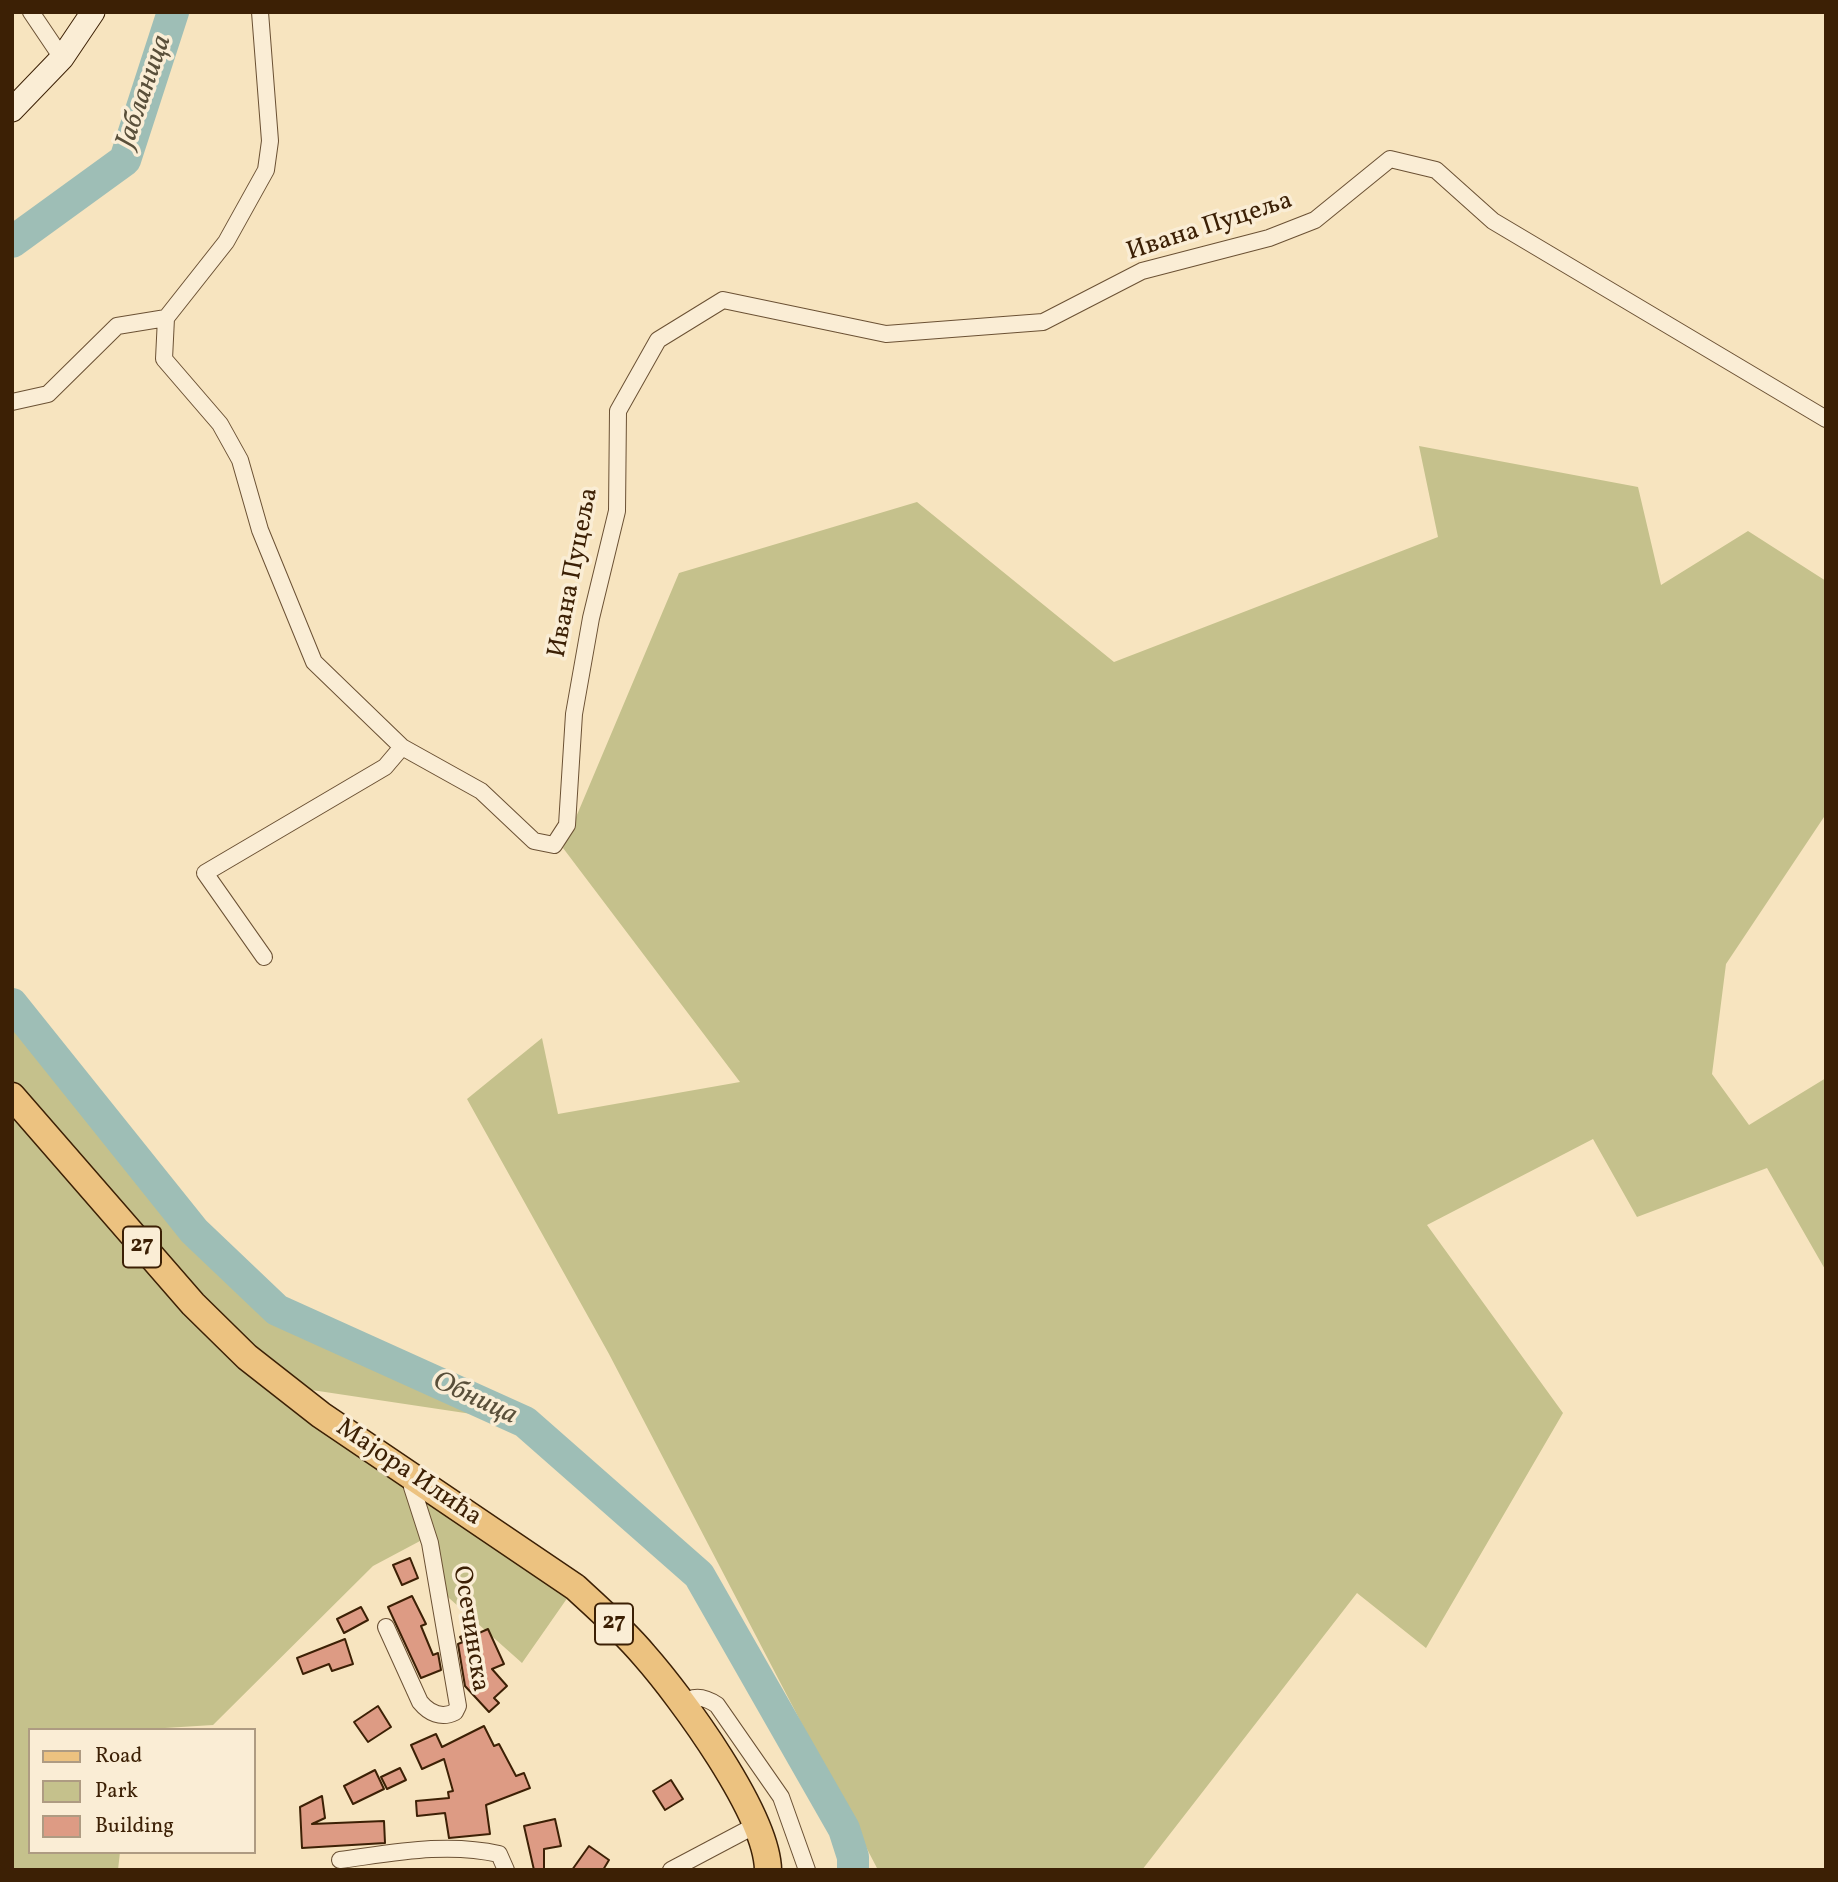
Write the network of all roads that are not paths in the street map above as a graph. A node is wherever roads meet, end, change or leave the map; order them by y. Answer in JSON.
{"nodes":[{"id":1,"x":31,"y":12,"type":"edge"},
{"id":2,"x":93,"y":12,"type":"edge"},
{"id":3,"x":260,"y":12,"type":"edge"},
{"id":4,"x":62,"y":58,"type":"junction"},
{"id":5,"x":12,"y":110,"type":"edge"},
{"id":6,"x":166,"y":318,"type":"junction"},
{"id":7,"x":12,"y":402,"type":"edge"},
{"id":8,"x":1826,"y":419,"type":"edge"},
{"id":9,"x":401,"y":747,"type":"junction"},
{"id":10,"x":264,"y":957,"type":"dead end"},
{"id":11,"x":12,"y":1096,"type":"edge"},
{"id":12,"x":413,"y":1477,"type":"junction"},
{"id":13,"x":386,"y":1627,"type":"dead end"},
{"id":14,"x":682,"y":1705,"type":"junction"},
{"id":15,"x":758,"y":1824,"type":"junction"},
{"id":16,"x":340,"y":1860,"type":"dead end"},
{"id":17,"x":506,"y":1870,"type":"edge"},
{"id":18,"x":671,"y":1870,"type":"edge"},
{"id":19,"x":768,"y":1870,"type":"edge"},
{"id":20,"x":807,"y":1870,"type":"edge"}],
"edges":[{"from":1,"to":4,"type":"street"},
{"from":2,"to":4,"type":"main road"},
{"from":3,"to":6,"type":"street"},
{"from":4,"to":5,"type":"main road"},
{"from":6,"to":7,"type":"street"},
{"from":6,"to":9,"type":"street","name":"Ивана Пуцеља"},
{"from":8,"to":9,"type":"street","name":"Ивана Пуцеља"},
{"from":9,"to":10,"type":"street"},
{"from":11,"to":12,"type":"main road","name":"Мајора Илића","number":"27"},
{"from":12,"to":13,"type":"street","name":"Осечинска"},
{"from":12,"to":14,"type":"main road","name":"Мајора Илића","number":"27"},
{"from":14,"to":15,"type":"main road","name":"Мајора Илића","number":"27"},
{"from":14,"to":20,"type":"street"},
{"from":15,"to":18,"type":"street"},
{"from":15,"to":19,"type":"main road","name":"Мајора Илића","number":"27"},
{"from":16,"to":17,"type":"street"}]}
